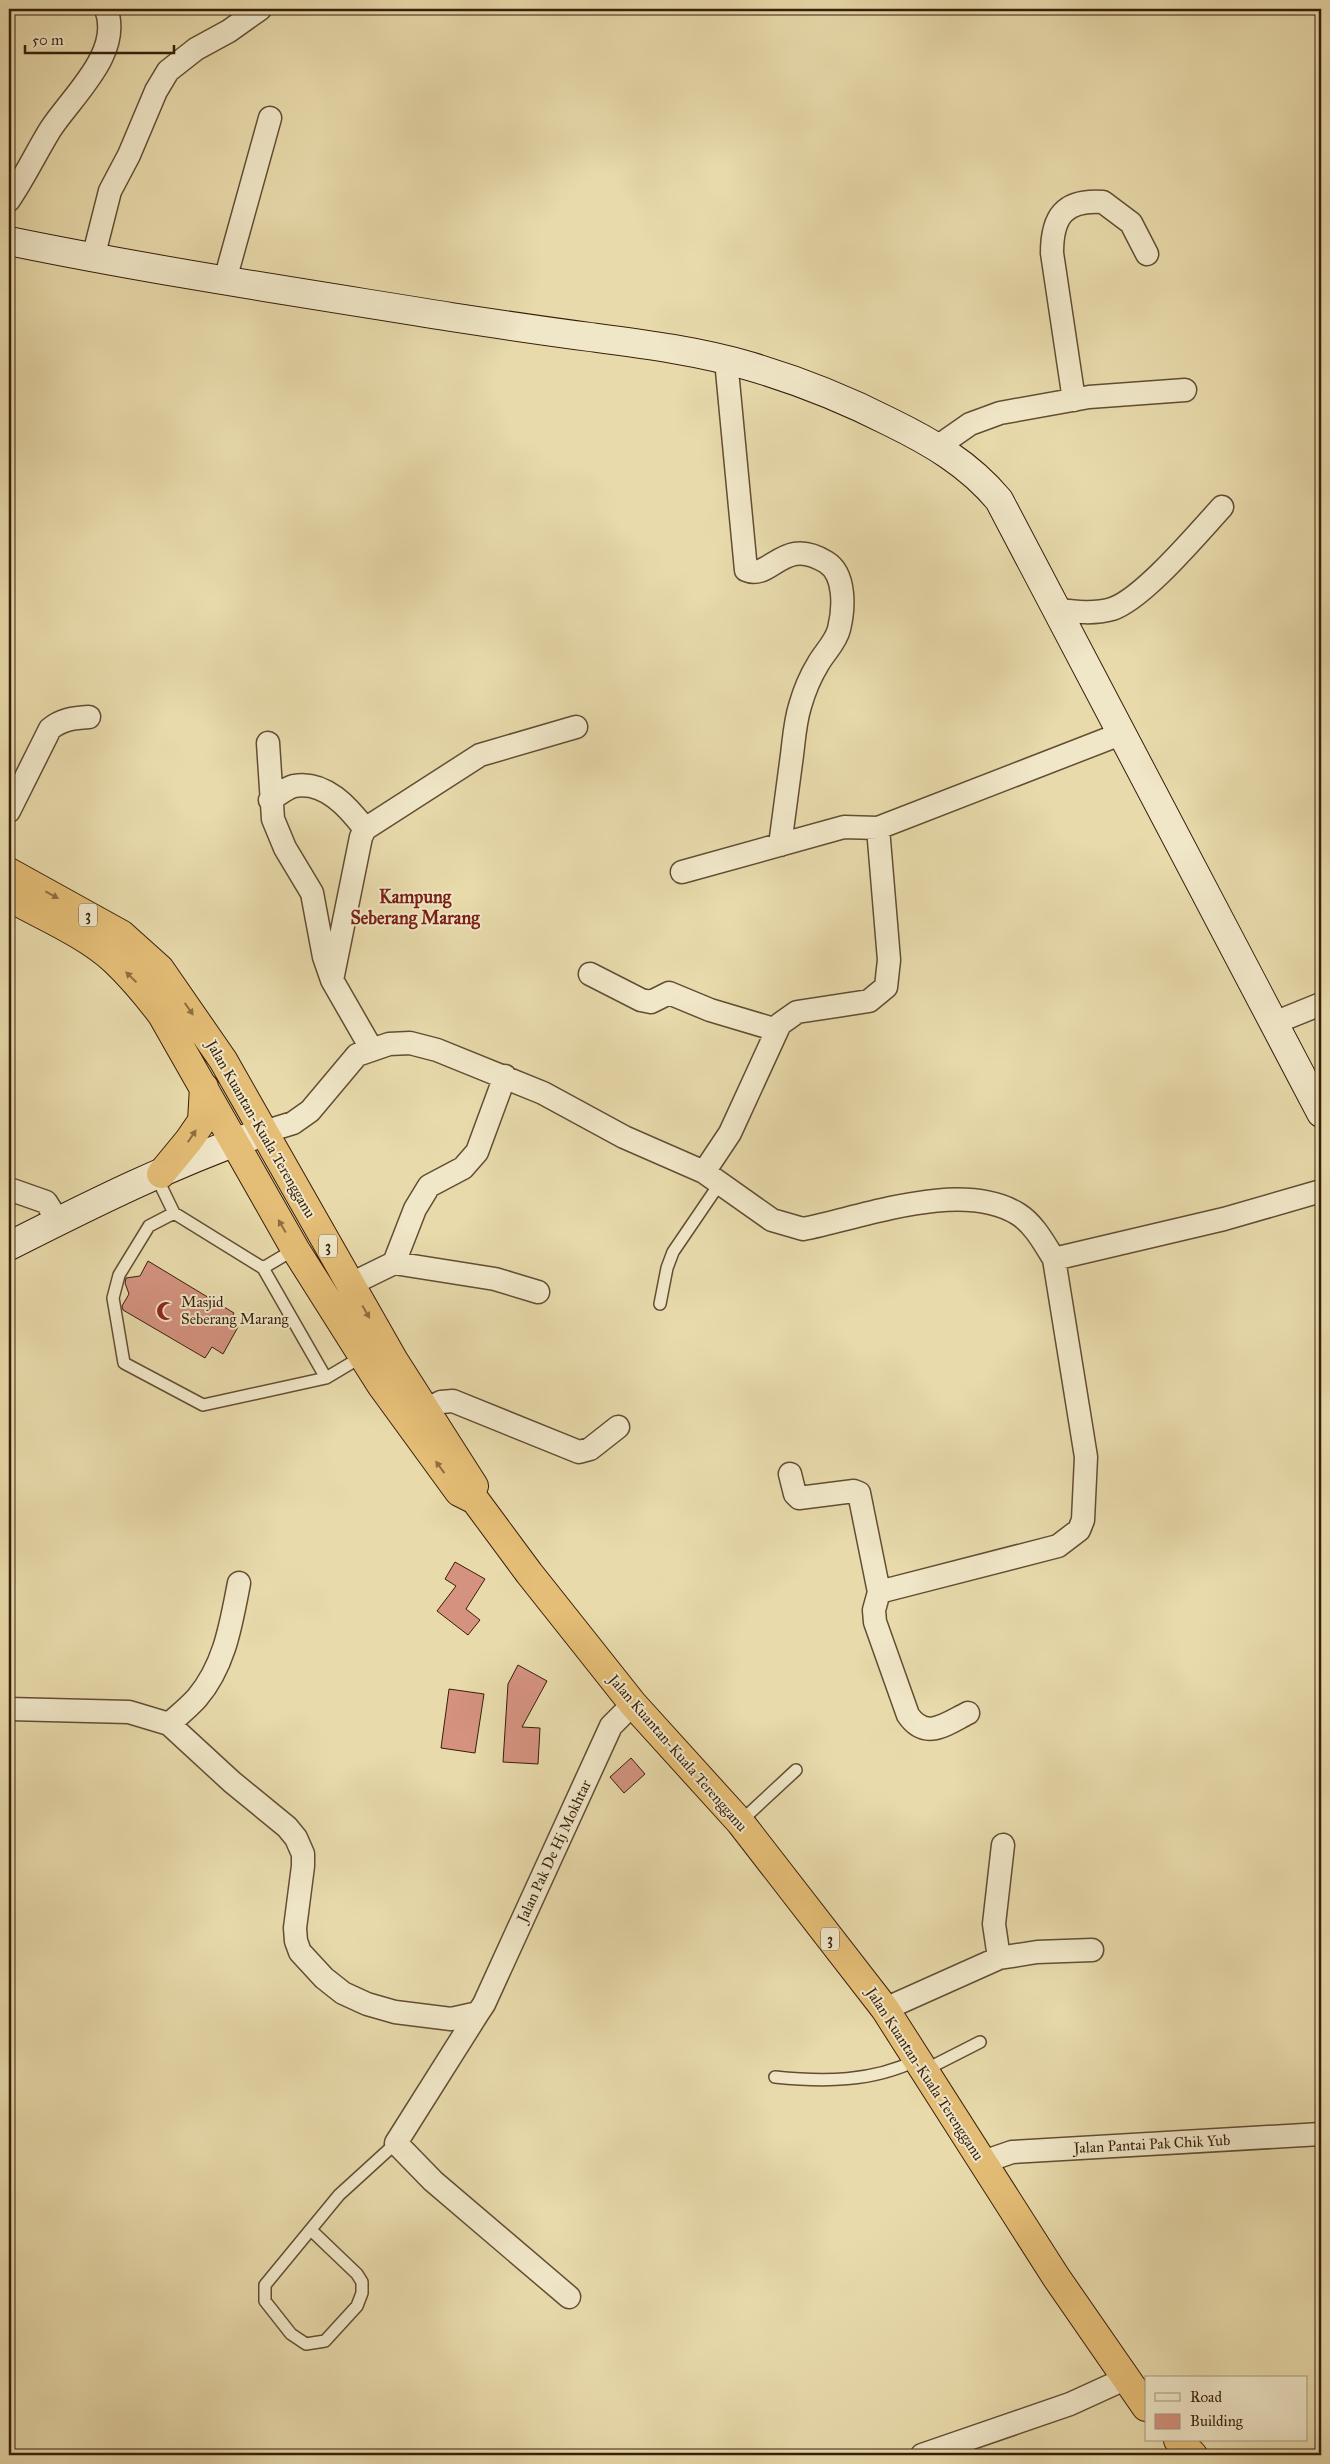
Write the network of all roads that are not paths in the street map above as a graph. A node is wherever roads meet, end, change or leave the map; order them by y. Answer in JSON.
{"nodes":[{"id":1,"x":106,"y":9,"type":"edge"},
{"id":2,"x":260,"y":9,"type":"edge"},
{"id":3,"x":270,"y":118,"type":"dead end"},
{"id":4,"x":9,"y":200,"type":"edge"},
{"id":5,"x":9,"y":241,"type":"edge"},
{"id":6,"x":1147,"y":254,"type":"dead end"},
{"id":7,"x":93,"y":258,"type":"junction"},
{"id":8,"x":225,"y":280,"type":"junction"},
{"id":9,"x":726,"y":360,"type":"junction"},
{"id":10,"x":1185,"y":390,"type":"dead end"},
{"id":11,"x":1074,"y":400,"type":"junction"},
{"id":12,"x":937,"y":447,"type":"junction"},
{"id":13,"x":1222,"y":507,"type":"dead end"},
{"id":14,"x":1058,"y":610,"type":"junction"},
{"id":15,"x":1099,"y":612,"type":"junction"},
{"id":16,"x":1073,"y":638,"type":"junction"},
{"id":17,"x":89,"y":717,"type":"dead end"},
{"id":18,"x":576,"y":727,"type":"dead end"},
{"id":19,"x":1123,"y":733,"type":"junction"},
{"id":20,"x":268,"y":743,"type":"dead end"},
{"id":21,"x":270,"y":800,"type":"junction"},
{"id":22,"x":9,"y":811,"type":"edge"},
{"id":23,"x":878,"y":828,"type":"junction"},
{"id":24,"x":365,"y":829,"type":"junction"},
{"id":25,"x":780,"y":845,"type":"junction"},
{"id":26,"x":9,"y":872,"type":"edge"},
{"id":27,"x":682,"y":872,"type":"dead end"},
{"id":28,"x":9,"y":897,"type":"edge"},
{"id":29,"x":590,"y":974,"type":"dead end"},
{"id":30,"x":332,"y":980,"type":"junction"},
{"id":31,"x":1321,"y":1004,"type":"edge"},
{"id":32,"x":1274,"y":1023,"type":"junction"},
{"id":33,"x":777,"y":1030,"type":"junction"},
{"id":34,"x":371,"y":1048,"type":"junction"},
{"id":35,"x":505,"y":1076,"type":"junction"},
{"id":36,"x":204,"y":1087,"type":"junction"},
{"id":37,"x":1321,"y":1113,"type":"edge"},
{"id":38,"x":264,"y":1132,"type":"junction"},
{"id":39,"x":235,"y":1142,"type":"junction"},
{"id":40,"x":158,"y":1175,"type":"junction"},
{"id":41,"x":712,"y":1177,"type":"junction"},
{"id":42,"x":9,"y":1189,"type":"edge"},
{"id":43,"x":1321,"y":1191,"type":"edge"},
{"id":44,"x":174,"y":1213,"type":"junction"},
{"id":45,"x":58,"y":1221,"type":"junction"},
{"id":46,"x":9,"y":1246,"type":"edge"},
{"id":47,"x":295,"y":1249,"type":"junction"},
{"id":48,"x":1054,"y":1258,"type":"junction"},
{"id":49,"x":394,"y":1262,"type":"junction"},
{"id":50,"x":263,"y":1268,"type":"junction"},
{"id":51,"x":351,"y":1284,"type":"junction"},
{"id":52,"x":538,"y":1292,"type":"dead end"},
{"id":53,"x":660,"y":1304,"type":"dead end"},
{"id":54,"x":363,"y":1356,"type":"junction"},
{"id":55,"x":326,"y":1378,"type":"junction"},
{"id":56,"x":427,"y":1409,"type":"junction"},
{"id":57,"x":618,"y":1427,"type":"dead end"},
{"id":58,"x":790,"y":1474,"type":"dead end"},
{"id":59,"x":474,"y":1500,"type":"junction"},
{"id":60,"x":239,"y":1583,"type":"dead end"},
{"id":61,"x":879,"y":1592,"type":"junction"},
{"id":62,"x":633,"y":1704,"type":"junction"},
{"id":63,"x":9,"y":1709,"type":"edge"},
{"id":64,"x":968,"y":1713,"type":"dead end"},
{"id":65,"x":169,"y":1724,"type":"junction"},
{"id":66,"x":796,"y":1770,"type":"dead end"},
{"id":67,"x":740,"y":1822,"type":"junction"},
{"id":68,"x":1002,"y":1845,"type":"dead end"},
{"id":69,"x":1092,"y":1950,"type":"dead end"},
{"id":70,"x":999,"y":1958,"type":"junction"},
{"id":71,"x":481,"y":2009,"type":"junction"},
{"id":72,"x":885,"y":2009,"type":"junction"},
{"id":73,"x":980,"y":2042,"type":"dead end"},
{"id":74,"x":922,"y":2065,"type":"junction"},
{"id":75,"x":775,"y":2077,"type":"dead end"},
{"id":76,"x":1321,"y":2134,"type":"edge"},
{"id":77,"x":396,"y":2143,"type":"junction"},
{"id":78,"x":983,"y":2162,"type":"junction"},
{"id":79,"x":311,"y":2230,"type":"junction"},
{"id":80,"x":569,"y":2297,"type":"dead end"},
{"id":81,"x":1127,"y":2378,"type":"junction"},
{"id":82,"x":1145,"y":2405,"type":"edge"},
{"id":83,"x":1180,"y":2442,"type":"edge"},
{"id":84,"x":922,"y":2455,"type":"edge"},
{"id":85,"x":1193,"y":2455,"type":"edge"}],
"edges":[{"from":1,"to":4,"type":"street"},
{"from":2,"to":7,"type":"street"},
{"from":3,"to":8,"type":"street"},
{"from":5,"to":7,"type":"street"},
{"from":6,"to":11,"type":"street"},
{"from":7,"to":8,"type":"street"},
{"from":8,"to":9,"type":"street"},
{"from":9,"to":12,"type":"street"},
{"from":9,"to":25,"type":"street"},
{"from":10,"to":11,"type":"street"},
{"from":11,"to":12,"type":"street"},
{"from":12,"to":14,"type":"street"},
{"from":13,"to":15,"type":"street"},
{"from":14,"to":15,"type":"street"},
{"from":14,"to":16,"type":"street"},
{"from":15,"to":16,"type":"street"},
{"from":16,"to":19,"type":"street"},
{"from":17,"to":22,"type":"street"},
{"from":18,"to":24,"type":"street"},
{"from":19,"to":23,"type":"street"},
{"from":19,"to":32,"type":"street"},
{"from":20,"to":21,"type":"street"},
{"from":21,"to":24,"type":"street"},
{"from":21,"to":30,"type":"street"},
{"from":23,"to":25,"type":"street"},
{"from":23,"to":33,"type":"street"},
{"from":24,"to":30,"type":"street"},
{"from":25,"to":27,"type":"street"},
{"from":26,"to":38,"type":"highway","name":"Jalan Kuantan-Kuala Terengganu","number":"3","one_way":true},
{"from":36,"to":28,"type":"highway","name":"Jalan Kuantan-Kuala Terengganu","number":"3","one_way":true},
{"from":29,"to":33,"type":"street"},
{"from":30,"to":34,"type":"street"},
{"from":31,"to":32,"type":"street"},
{"from":32,"to":37,"type":"street"},
{"from":33,"to":41,"type":"street"},
{"from":34,"to":35,"type":"street"},
{"from":34,"to":38,"type":"street"},
{"from":35,"to":41,"type":"street"},
{"from":35,"to":49,"type":"street"},
{"from":36,"to":39,"type":"highway","name":"Jalan Kuantan-Kuala Terengganu","number":"3"},
{"from":40,"to":36,"type":"highway","one_way":true},
{"from":38,"to":39,"type":"street"},
{"from":38,"to":51,"type":"highway","name":"Jalan Kuantan-Kuala Terengganu","number":"3"},
{"from":39,"to":40,"type":"street"},
{"from":47,"to":39,"type":"highway","name":"Jalan Kuantan-Kuala Terengganu","number":"3","one_way":true},
{"from":40,"to":44,"type":"lane"},
{"from":40,"to":45,"type":"street"},
{"from":41,"to":48,"type":"street"},
{"from":41,"to":53,"type":"lane"},
{"from":42,"to":45,"type":"street"},
{"from":43,"to":48,"type":"street"},
{"from":44,"to":50,"type":"lane"},
{"from":44,"to":55,"type":"lane"},
{"from":45,"to":46,"type":"street"},
{"from":47,"to":50,"type":"lane"},
{"from":47,"to":54,"type":"highway","name":"Jalan Kuantan-Kuala Terengganu","number":"3"},
{"from":48,"to":61,"type":"street"},
{"from":49,"to":51,"type":"street"},
{"from":49,"to":52,"type":"street"},
{"from":50,"to":55,"type":"lane"},
{"from":51,"to":56,"type":"highway","name":"Jalan Kuantan-Kuala Terengganu","number":"3","one_way":true},
{"from":54,"to":55,"type":"lane"},
{"from":59,"to":54,"type":"highway","name":"Jalan Kuantan-Kuala Terengganu","number":"3","one_way":true},
{"from":56,"to":57,"type":"street"},
{"from":56,"to":59,"type":"highway","name":"Jalan Kuantan-Kuala Terengganu","number":"3"},
{"from":58,"to":61,"type":"street"},
{"from":59,"to":62,"type":"highway","name":"Jalan Kuantan-Kuala Terengganu","number":"3"},
{"from":60,"to":65,"type":"street"},
{"from":61,"to":64,"type":"street"},
{"from":62,"to":67,"type":"highway","name":"Jalan Kuantan-Kuala Terengganu","number":"3"},
{"from":62,"to":71,"type":"street","name":"Jalan Pak De Hj Mokhtar"},
{"from":63,"to":65,"type":"street"},
{"from":65,"to":71,"type":"street"},
{"from":66,"to":67,"type":"lane"},
{"from":67,"to":72,"type":"highway","name":"Jalan Kuantan-Kuala Terengganu","number":"3"},
{"from":68,"to":70,"type":"street"},
{"from":69,"to":70,"type":"street"},
{"from":70,"to":72,"type":"street"},
{"from":71,"to":77,"type":"street","name":"Jalan Pak De Hj Mokhtar"},
{"from":72,"to":74,"type":"highway","name":"Jalan Kuantan-Kuala Terengganu","number":"3"},
{"from":73,"to":74,"type":"lane"},
{"from":74,"to":75,"type":"lane"},
{"from":74,"to":78,"type":"highway","name":"Jalan Kuantan-Kuala Terengganu","number":"3"},
{"from":76,"to":78,"type":"street","name":"Jalan Pantai Pak Chik Yub"},
{"from":77,"to":79,"type":"lane"},
{"from":77,"to":80,"type":"street"},
{"from":78,"to":81,"type":"highway","name":"Jalan Kuantan-Kuala Terengganu","number":"3"},
{"from":79,"to":79,"type":"lane"},
{"from":81,"to":82,"type":"highway","name":"Jalan Kuantan-Kuala Terengganu","number":"3"},
{"from":81,"to":84,"type":"street"},
{"from":83,"to":85,"type":"highway"}]}
